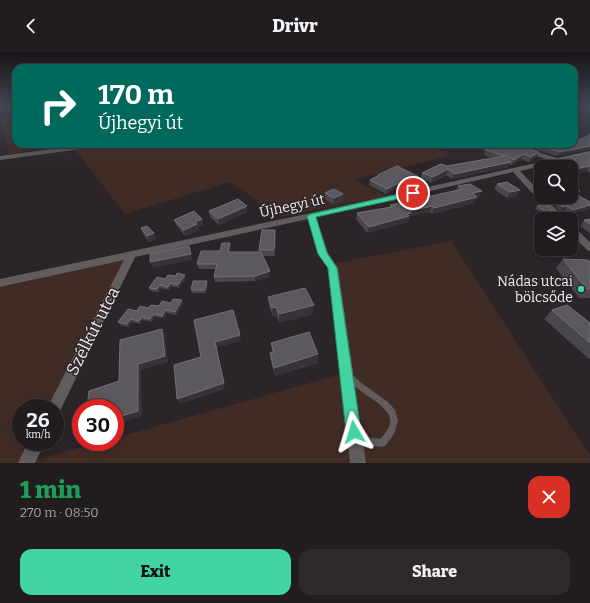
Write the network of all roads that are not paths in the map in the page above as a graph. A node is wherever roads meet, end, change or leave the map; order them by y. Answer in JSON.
{"nodes":[{"id":1,"x":74,"y":148,"type":"edge"},
{"id":2,"x":518,"y":148,"type":"edge"},
{"id":3,"x":590,"y":153,"type":"edge"},
{"id":4,"x":0,"y":158,"type":"edge"},
{"id":5,"x":556,"y":160,"type":"joint"},
{"id":6,"x":534,"y":165,"type":"edge"},
{"id":7,"x":515,"y":170,"type":"junction"},
{"id":8,"x":554,"y":212,"type":"edge"},
{"id":9,"x":311,"y":216,"type":"junction"},
{"id":10,"x":578,"y":236,"type":"edge"},
{"id":11,"x":590,"y":248,"type":"edge"},
{"id":12,"x":132,"y":254,"type":"junction"},
{"id":13,"x":0,"y":283,"type":"edge"},
{"id":14,"x":346,"y":371,"type":"junction"},
{"id":15,"x":59,"y":399,"type":"edge"},
{"id":16,"x":354,"y":432,"type":"junction"},
{"id":17,"x":32,"y":451,"type":"edge"},
{"id":18,"x":26,"y":463,"type":"edge"},
{"id":19,"x":358,"y":463,"type":"edge"}],
"edges":[{"from":1,"to":4,"type":"street"},
{"from":2,"to":5,"type":"street"},
{"from":3,"to":5,"type":"street","name":"Újhegyi út"},
{"from":6,"to":7,"type":"street","name":"Újhegyi út"},
{"from":7,"to":8,"type":"street"},
{"from":7,"to":9,"type":"street","name":"Újhegyi út"},
{"from":9,"to":12,"type":"street","name":"Újhegyi út"},
{"from":9,"to":14,"type":"street"},
{"from":10,"to":11,"type":"street"},
{"from":12,"to":13,"type":"street","name":"Újhegyi út"},
{"from":12,"to":15,"type":"street","name":"Szélkút utca"},
{"from":14,"to":16,"type":"street"},
{"from":14,"to":16,"type":"lane"},
{"from":16,"to":19,"type":"street"},
{"from":17,"to":18,"type":"street"}]}
